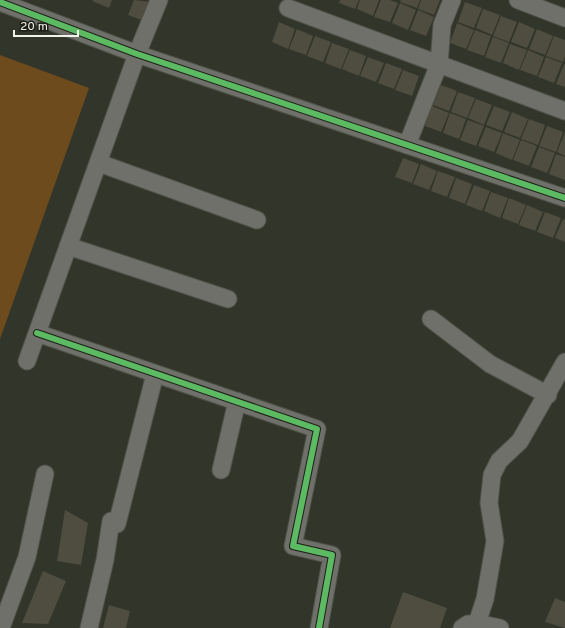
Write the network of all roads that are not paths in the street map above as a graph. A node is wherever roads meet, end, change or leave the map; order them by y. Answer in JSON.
{"nodes":[{"id":1,"x":159,"y":0,"type":"edge"},
{"id":2,"x":452,"y":0,"type":"edge"},
{"id":3,"x":518,"y":0,"type":"edge"},
{"id":4,"x":0,"y":2,"type":"edge"},
{"id":5,"x":288,"y":8,"type":"dead end"},
{"id":6,"x":565,"y":18,"type":"edge"},
{"id":7,"x":137,"y":54,"type":"junction"},
{"id":8,"x":439,"y":64,"type":"junction"},
{"id":9,"x":565,"y":111,"type":"edge"},
{"id":10,"x":407,"y":145,"type":"junction"},
{"id":11,"x":99,"y":163,"type":"junction"},
{"id":12,"x":565,"y":198,"type":"edge"},
{"id":13,"x":257,"y":220,"type":"dead end"},
{"id":14,"x":68,"y":246,"type":"junction"},
{"id":15,"x":228,"y":299,"type":"dead end"},
{"id":16,"x":431,"y":319,"type":"dead end"},
{"id":17,"x":37,"y":334,"type":"junction"},
{"id":18,"x":27,"y":361,"type":"dead end"},
{"id":19,"x":565,"y":362,"type":"edge"},
{"id":20,"x":155,"y":374,"type":"junction"},
{"id":21,"x":548,"y":395,"type":"junction"},
{"id":22,"x":237,"y":401,"type":"junction"},
{"id":23,"x":221,"y":470,"type":"dead end"},
{"id":24,"x":44,"y":474,"type":"dead end"},
{"id":25,"x":470,"y":626,"type":"edge"},
{"id":26,"x":1,"y":628,"type":"edge"},
{"id":27,"x":89,"y":628,"type":"edge"},
{"id":28,"x":319,"y":628,"type":"edge"},
{"id":29,"x":500,"y":628,"type":"edge"}],
"edges":[{"from":1,"to":7,"type":"street"},
{"from":2,"to":8,"type":"street"},
{"from":3,"to":6,"type":"street"},
{"from":4,"to":7,"type":"street"},
{"from":5,"to":8,"type":"street"},
{"from":7,"to":10,"type":"street"},
{"from":7,"to":11,"type":"street"},
{"from":8,"to":9,"type":"street"},
{"from":8,"to":10,"type":"street"},
{"from":10,"to":12,"type":"street"},
{"from":11,"to":13,"type":"street"},
{"from":11,"to":14,"type":"street"},
{"from":14,"to":15,"type":"street"},
{"from":14,"to":17,"type":"street"},
{"from":16,"to":21,"type":"street"},
{"from":17,"to":18,"type":"street"},
{"from":17,"to":20,"type":"street"},
{"from":19,"to":21,"type":"street"},
{"from":20,"to":22,"type":"street"},
{"from":20,"to":27,"type":"street"},
{"from":21,"to":25,"type":"street"},
{"from":22,"to":23,"type":"street"},
{"from":22,"to":28,"type":"street"},
{"from":24,"to":26,"type":"street"},
{"from":25,"to":29,"type":"street"}]}
